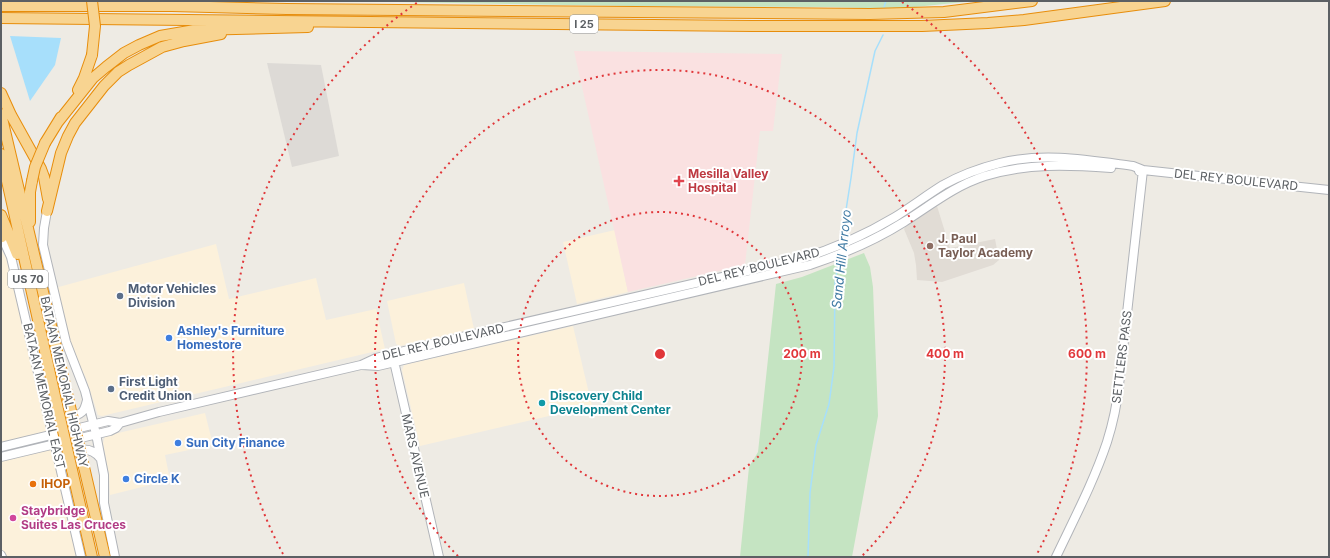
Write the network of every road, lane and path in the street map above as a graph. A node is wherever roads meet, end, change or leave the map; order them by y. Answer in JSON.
{"nodes":[{"id":1,"x":9,"y":1,"type":"edge"},
{"id":2,"x":92,"y":1,"type":"edge"},
{"id":3,"x":212,"y":1,"type":"edge"},
{"id":4,"x":1032,"y":1,"type":"edge"},
{"id":5,"x":1165,"y":1,"type":"edge"},
{"id":6,"x":1,"y":5,"type":"edge"},
{"id":7,"x":287,"y":9,"type":"junction"},
{"id":8,"x":1,"y":18,"type":"edge"},
{"id":9,"x":379,"y":22,"type":"junction"},
{"id":10,"x":261,"y":29,"type":"junction"},
{"id":11,"x":1,"y":92,"type":"edge"},
{"id":12,"x":1,"y":114,"type":"edge"},
{"id":13,"x":58,"y":122,"type":"junction"},
{"id":14,"x":1,"y":154,"type":"edge"},
{"id":15,"x":1143,"y":170,"type":"junction"},
{"id":16,"x":1329,"y":190,"type":"edge"},
{"id":17,"x":47,"y":211,"type":"junction"},
{"id":18,"x":1,"y":215,"type":"edge"},
{"id":19,"x":29,"y":234,"type":"junction"},
{"id":20,"x":1,"y":236,"type":"edge"},
{"id":21,"x":32,"y":299,"type":"junction"},
{"id":22,"x":617,"y":301,"type":"junction"},
{"id":23,"x":587,"y":308,"type":"junction"},
{"id":24,"x":599,"y":314,"type":"junction"},
{"id":25,"x":527,"y":322,"type":"junction"},
{"id":26,"x":513,"y":325,"type":"junction"},
{"id":27,"x":552,"y":326,"type":"junction"},
{"id":28,"x":529,"y":331,"type":"junction"},
{"id":29,"x":515,"y":334,"type":"junction"},
{"id":30,"x":393,"y":358,"type":"junction"},
{"id":31,"x":88,"y":400,"type":"junction"},
{"id":32,"x":48,"y":412,"type":"junction"},
{"id":33,"x":120,"y":423,"type":"junction"},
{"id":34,"x":94,"y":424,"type":"junction"},
{"id":35,"x":96,"y":434,"type":"junction"},
{"id":36,"x":53,"y":435,"type":"junction"},
{"id":37,"x":55,"y":444,"type":"junction"},
{"id":38,"x":1,"y":446,"type":"edge"},
{"id":39,"x":1,"y":457,"type":"edge"},
{"id":40,"x":100,"y":458,"type":"junction"},
{"id":41,"x":60,"y":465,"type":"junction"},
{"id":42,"x":81,"y":557,"type":"edge"},
{"id":43,"x":92,"y":557,"type":"edge"},
{"id":44,"x":105,"y":557,"type":"edge"},
{"id":45,"x":116,"y":557,"type":"edge"},
{"id":46,"x":439,"y":557,"type":"edge"},
{"id":47,"x":1056,"y":557,"type":"edge"}],
"edges":[{"from":1,"to":6,"type":"highway"},
{"from":2,"to":13,"type":"highway","bridge":true},
{"from":3,"to":7,"type":"highway"},
{"from":4,"to":7,"type":"highway","number":"I 25"},
{"from":5,"to":9,"type":"highway","number":"I 25"},
{"from":6,"to":7,"type":"highway","number":"I 25"},
{"from":8,"to":9,"type":"highway","number":"I 25"},
{"from":9,"to":10,"type":"highway"},
{"from":10,"to":13,"type":"highway"},
{"from":10,"to":17,"type":"highway"},
{"from":11,"to":17,"type":"highway"},
{"from":12,"to":19,"type":"highway","name":"BATAAN MEMORIAL HIGHWAY","number":"US 70"},
{"from":13,"to":19,"type":"highway","bridge":true},
{"from":14,"to":21,"type":"highway","name":"BATAAN MEMORIAL HIGHWAY","number":"US 70"},
{"from":15,"to":16,"type":"main road","name":"DEL REY BOULEVARD"},
{"from":15,"to":22,"type":"main road","name":"DEL REY BOULEVARD"},
{"from":15,"to":24,"type":"main road","name":"DEL REY BOULEVARD"},
{"from":15,"to":47,"type":"main road","name":"SETTLERS PASS"},
{"from":17,"to":31,"type":"main road"},
{"from":18,"to":21,"type":"highway"},
{"from":19,"to":44,"type":"highway","name":"BATAAN MEMORIAL HIGHWAY","number":"US 70","bridge":true},
{"from":20,"to":32,"type":"main road","name":"BATAAN MEMORIAL EAST"},
{"from":21,"to":43,"type":"highway","name":"BATAAN MEMORIAL HIGHWAY","number":"US 70","bridge":true},
{"from":22,"to":23,"type":"main road","name":"DEL REY BOULEVARD"},
{"from":22,"to":24,"type":"main road"},
{"from":23,"to":24,"type":"main road"},
{"from":23,"to":25,"type":"main road","name":"DEL REY BOULEVARD"},
{"from":23,"to":27,"type":"main road"},
{"from":24,"to":27,"type":"main road","name":"DEL REY BOULEVARD"},
{"from":25,"to":26,"type":"main road","name":"DEL REY BOULEVARD"},
{"from":25,"to":28,"type":"main road"},
{"from":26,"to":29,"type":"main road"},
{"from":26,"to":30,"type":"main road","name":"DEL REY BOULEVARD"},
{"from":27,"to":28,"type":"main road","name":"DEL REY BOULEVARD"},
{"from":28,"to":29,"type":"main road","name":"DEL REY BOULEVARD"},
{"from":29,"to":30,"type":"main road","name":"DEL REY BOULEVARD"},
{"from":30,"to":33,"type":"main road","name":"DEL REY BOULEVARD"},
{"from":30,"to":46,"type":"main road","name":"MARS AVENUE"},
{"from":31,"to":32,"type":"main road"},
{"from":31,"to":34,"type":"main road"},
{"from":32,"to":36,"type":"main road","name":"BATAAN MEMORIAL EAST"},
{"from":33,"to":34,"type":"main road","name":"DEL REY BOULEVARD"},
{"from":33,"to":35,"type":"main road","name":"DEL REY BOULEVARD"},
{"from":34,"to":35,"type":"main road"},
{"from":34,"to":36,"type":"main road","name":"DEL REY BOULEVARD"},
{"from":35,"to":37,"type":"main road","name":"DEL REY BOULEVARD"},
{"from":35,"to":40,"type":"main road"},
{"from":36,"to":37,"type":"main road","name":"BATAAN MEMORIAL EAST"},
{"from":36,"to":38,"type":"main road","name":"DEL REY BOULEVARD"},
{"from":37,"to":39,"type":"main road","name":"DEL REY BOULEVARD"},
{"from":37,"to":41,"type":"main road","name":"BATAAN MEMORIAL EAST"},
{"from":40,"to":41,"type":"main road"},
{"from":40,"to":45,"type":"main road"},
{"from":41,"to":42,"type":"main road","name":"BATAAN MEMORIAL EAST"}]}
